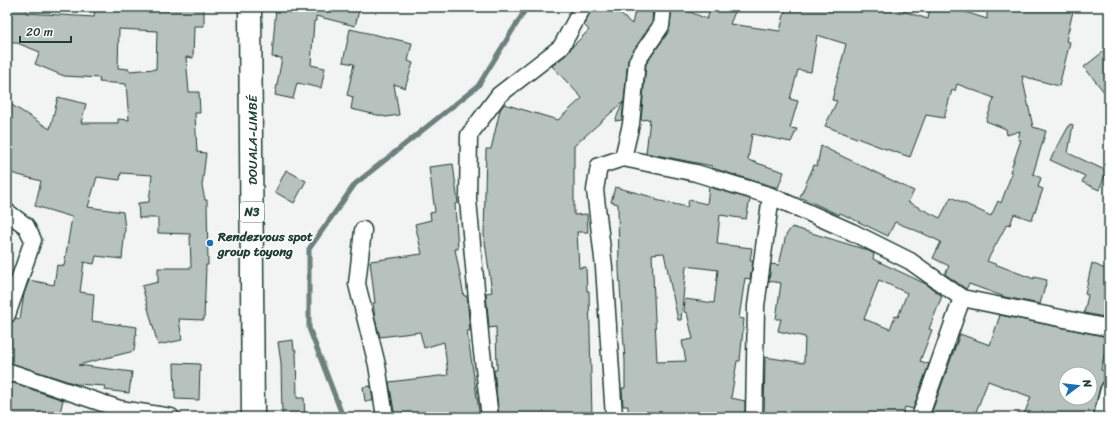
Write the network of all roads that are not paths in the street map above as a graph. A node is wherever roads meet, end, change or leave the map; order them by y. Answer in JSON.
{"nodes":[{"id":1,"x":250,"y":7,"type":"edge"},
{"id":2,"x":583,"y":7,"type":"edge"},
{"id":3,"x":663,"y":7,"type":"edge"},
{"id":4,"x":623,"y":158,"type":"junction"},
{"id":5,"x":771,"y":196,"type":"junction"},
{"id":6,"x":7,"y":212,"type":"edge"},
{"id":7,"x":363,"y":230,"type":"dead end"},
{"id":8,"x":962,"y":298,"type":"junction"},
{"id":9,"x":7,"y":315,"type":"edge"},
{"id":10,"x":1109,"y":328,"type":"edge"},
{"id":11,"x":7,"y":371,"type":"edge"},
{"id":12,"x":1109,"y":389,"type":"edge"},
{"id":13,"x":171,"y":417,"type":"edge"},
{"id":14,"x":253,"y":417,"type":"edge"},
{"id":15,"x":385,"y":417,"type":"edge"},
{"id":16,"x":490,"y":417,"type":"edge"},
{"id":17,"x":614,"y":417,"type":"edge"},
{"id":18,"x":754,"y":417,"type":"edge"},
{"id":19,"x":920,"y":417,"type":"edge"},
{"id":20,"x":1102,"y":417,"type":"edge"}],
"edges":[{"from":1,"to":14,"type":"highway","name":"DOUALA-LIMBÉ","number":"N3"},
{"from":2,"to":16,"type":"street"},
{"from":3,"to":4,"type":"street"},
{"from":4,"to":5,"type":"street"},
{"from":4,"to":17,"type":"street"},
{"from":5,"to":8,"type":"street"},
{"from":5,"to":18,"type":"street"},
{"from":6,"to":9,"type":"street"},
{"from":7,"to":15,"type":"street"},
{"from":8,"to":10,"type":"street"},
{"from":8,"to":19,"type":"street"},
{"from":11,"to":13,"type":"street"},
{"from":12,"to":20,"type":"street"}]}
